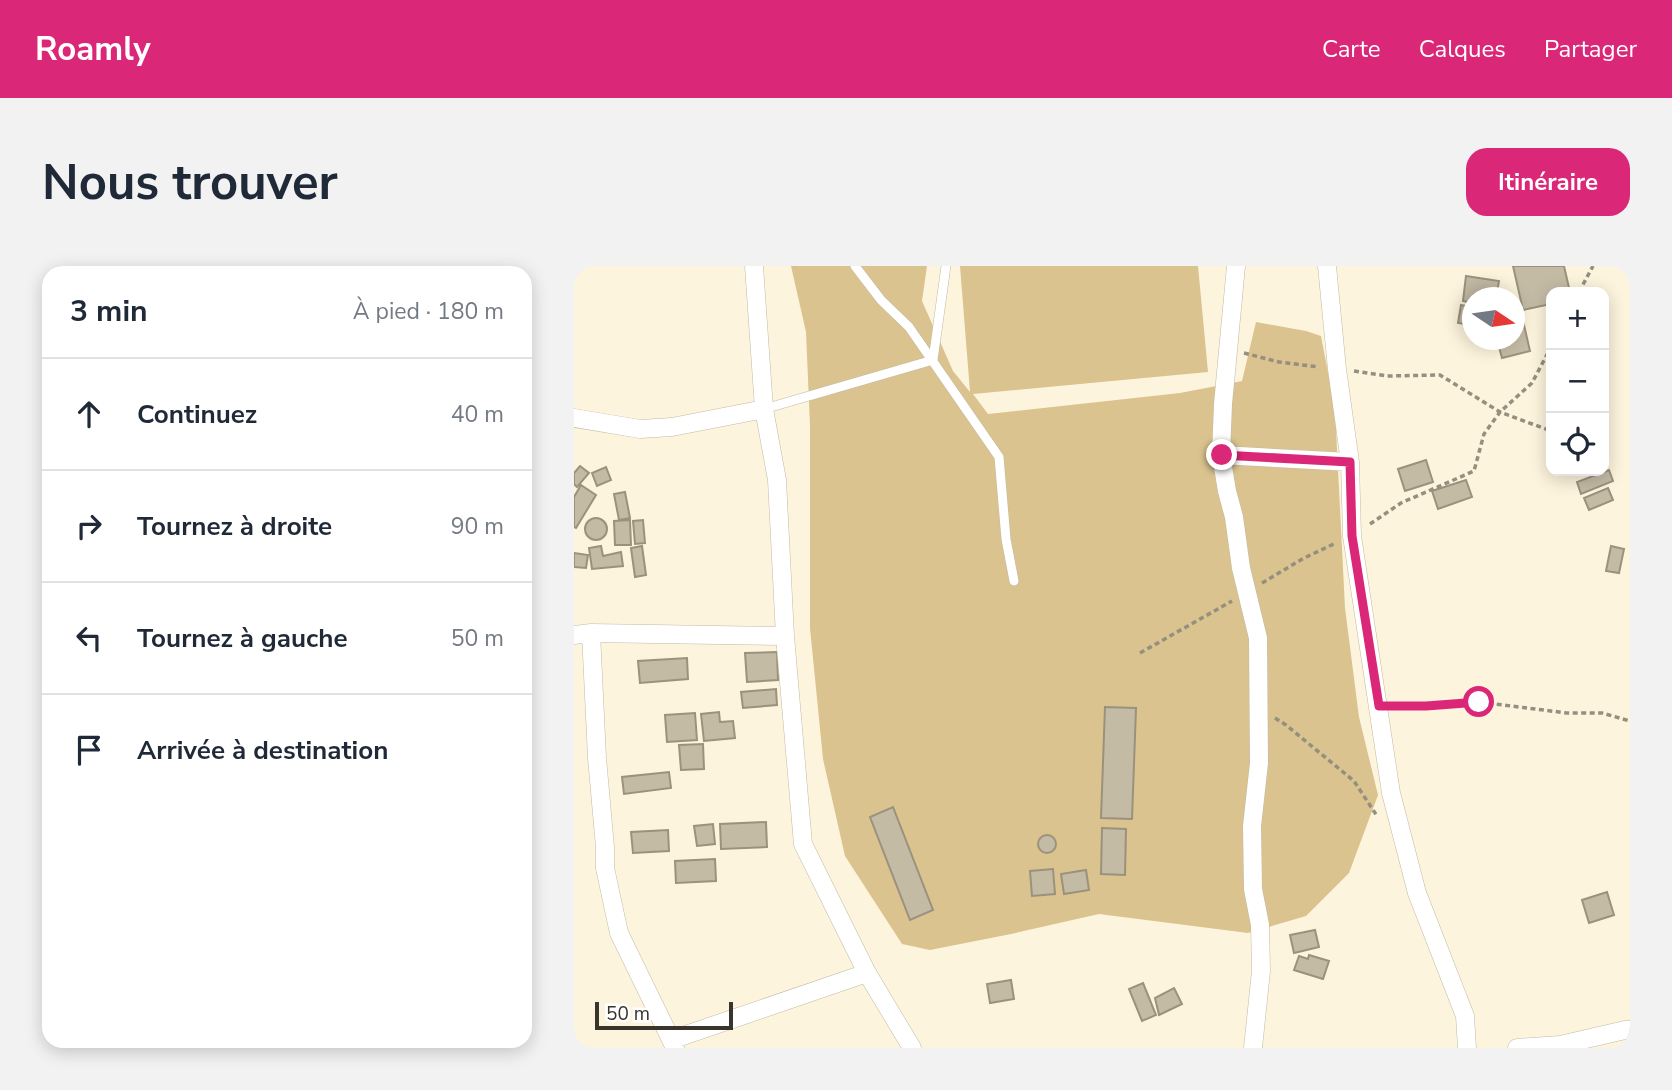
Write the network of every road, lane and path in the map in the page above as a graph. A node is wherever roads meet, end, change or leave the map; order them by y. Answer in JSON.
{"nodes":[{"id":1,"x":754,"y":266,"type":"edge"},
{"id":2,"x":855,"y":266,"type":"edge"},
{"id":3,"x":946,"y":266,"type":"edge"},
{"id":4,"x":1236,"y":266,"type":"edge"},
{"id":5,"x":1327,"y":266,"type":"edge"},
{"id":6,"x":1593,"y":266,"type":"edge"},
{"id":7,"x":1582,"y":287,"type":"edge"},
{"id":8,"x":1228,"y":342,"type":"junction"},
{"id":9,"x":933,"y":360,"type":"junction"},
{"id":10,"x":1337,"y":369,"type":"junction"},
{"id":11,"x":764,"y":409,"type":"junction"},
{"id":12,"x":574,"y":418,"type":"edge"},
{"id":13,"x":1546,"y":429,"type":"edge"},
{"id":14,"x":1222,"y":455,"type":"junction"},
{"id":15,"x":1350,"y":462,"type":"junction"},
{"id":16,"x":1014,"y":581,"type":"dead end"},
{"id":17,"x":583,"y":634,"type":"edge"},
{"id":18,"x":785,"y":636,"type":"junction"},
{"id":19,"x":1379,"y":706,"type":"junction"},
{"id":20,"x":1259,"y":708,"type":"junction"},
{"id":21,"x":1630,"y":721,"type":"edge"},
{"id":22,"x":1384,"y":826,"type":"dead end"},
{"id":23,"x":867,"y":973,"type":"junction"},
{"id":24,"x":1630,"y":1030,"type":"edge"},
{"id":25,"x":673,"y":1044,"type":"edge"},
{"id":26,"x":912,"y":1048,"type":"edge"},
{"id":27,"x":1253,"y":1048,"type":"edge"},
{"id":28,"x":1467,"y":1048,"type":"edge"},
{"id":29,"x":1517,"y":1048,"type":"edge"}],
"edges":[{"from":1,"to":11,"type":"street"},
{"from":2,"to":9,"type":"lane"},
{"from":3,"to":9,"type":"lane"},
{"from":4,"to":8,"type":"street"},
{"from":5,"to":10,"type":"street"},
{"from":6,"to":7,"type":"path"},
{"from":8,"to":10,"type":"path"},
{"from":8,"to":14,"type":"street"},
{"from":9,"to":11,"type":"lane"},
{"from":9,"to":16,"type":"lane"},
{"from":10,"to":13,"type":"path"},
{"from":10,"to":15,"type":"street"},
{"from":11,"to":12,"type":"street"},
{"from":11,"to":18,"type":"street"},
{"from":14,"to":15,"type":"street"},
{"from":14,"to":20,"type":"street"},
{"from":15,"to":19,"type":"street"},
{"from":17,"to":18,"type":"street"},
{"from":17,"to":25,"type":"street"},
{"from":18,"to":23,"type":"street"},
{"from":19,"to":21,"type":"path"},
{"from":19,"to":28,"type":"street"},
{"from":20,"to":22,"type":"path"},
{"from":20,"to":27,"type":"street"},
{"from":23,"to":25,"type":"street"},
{"from":23,"to":26,"type":"street"},
{"from":24,"to":29,"type":"street"}]}
